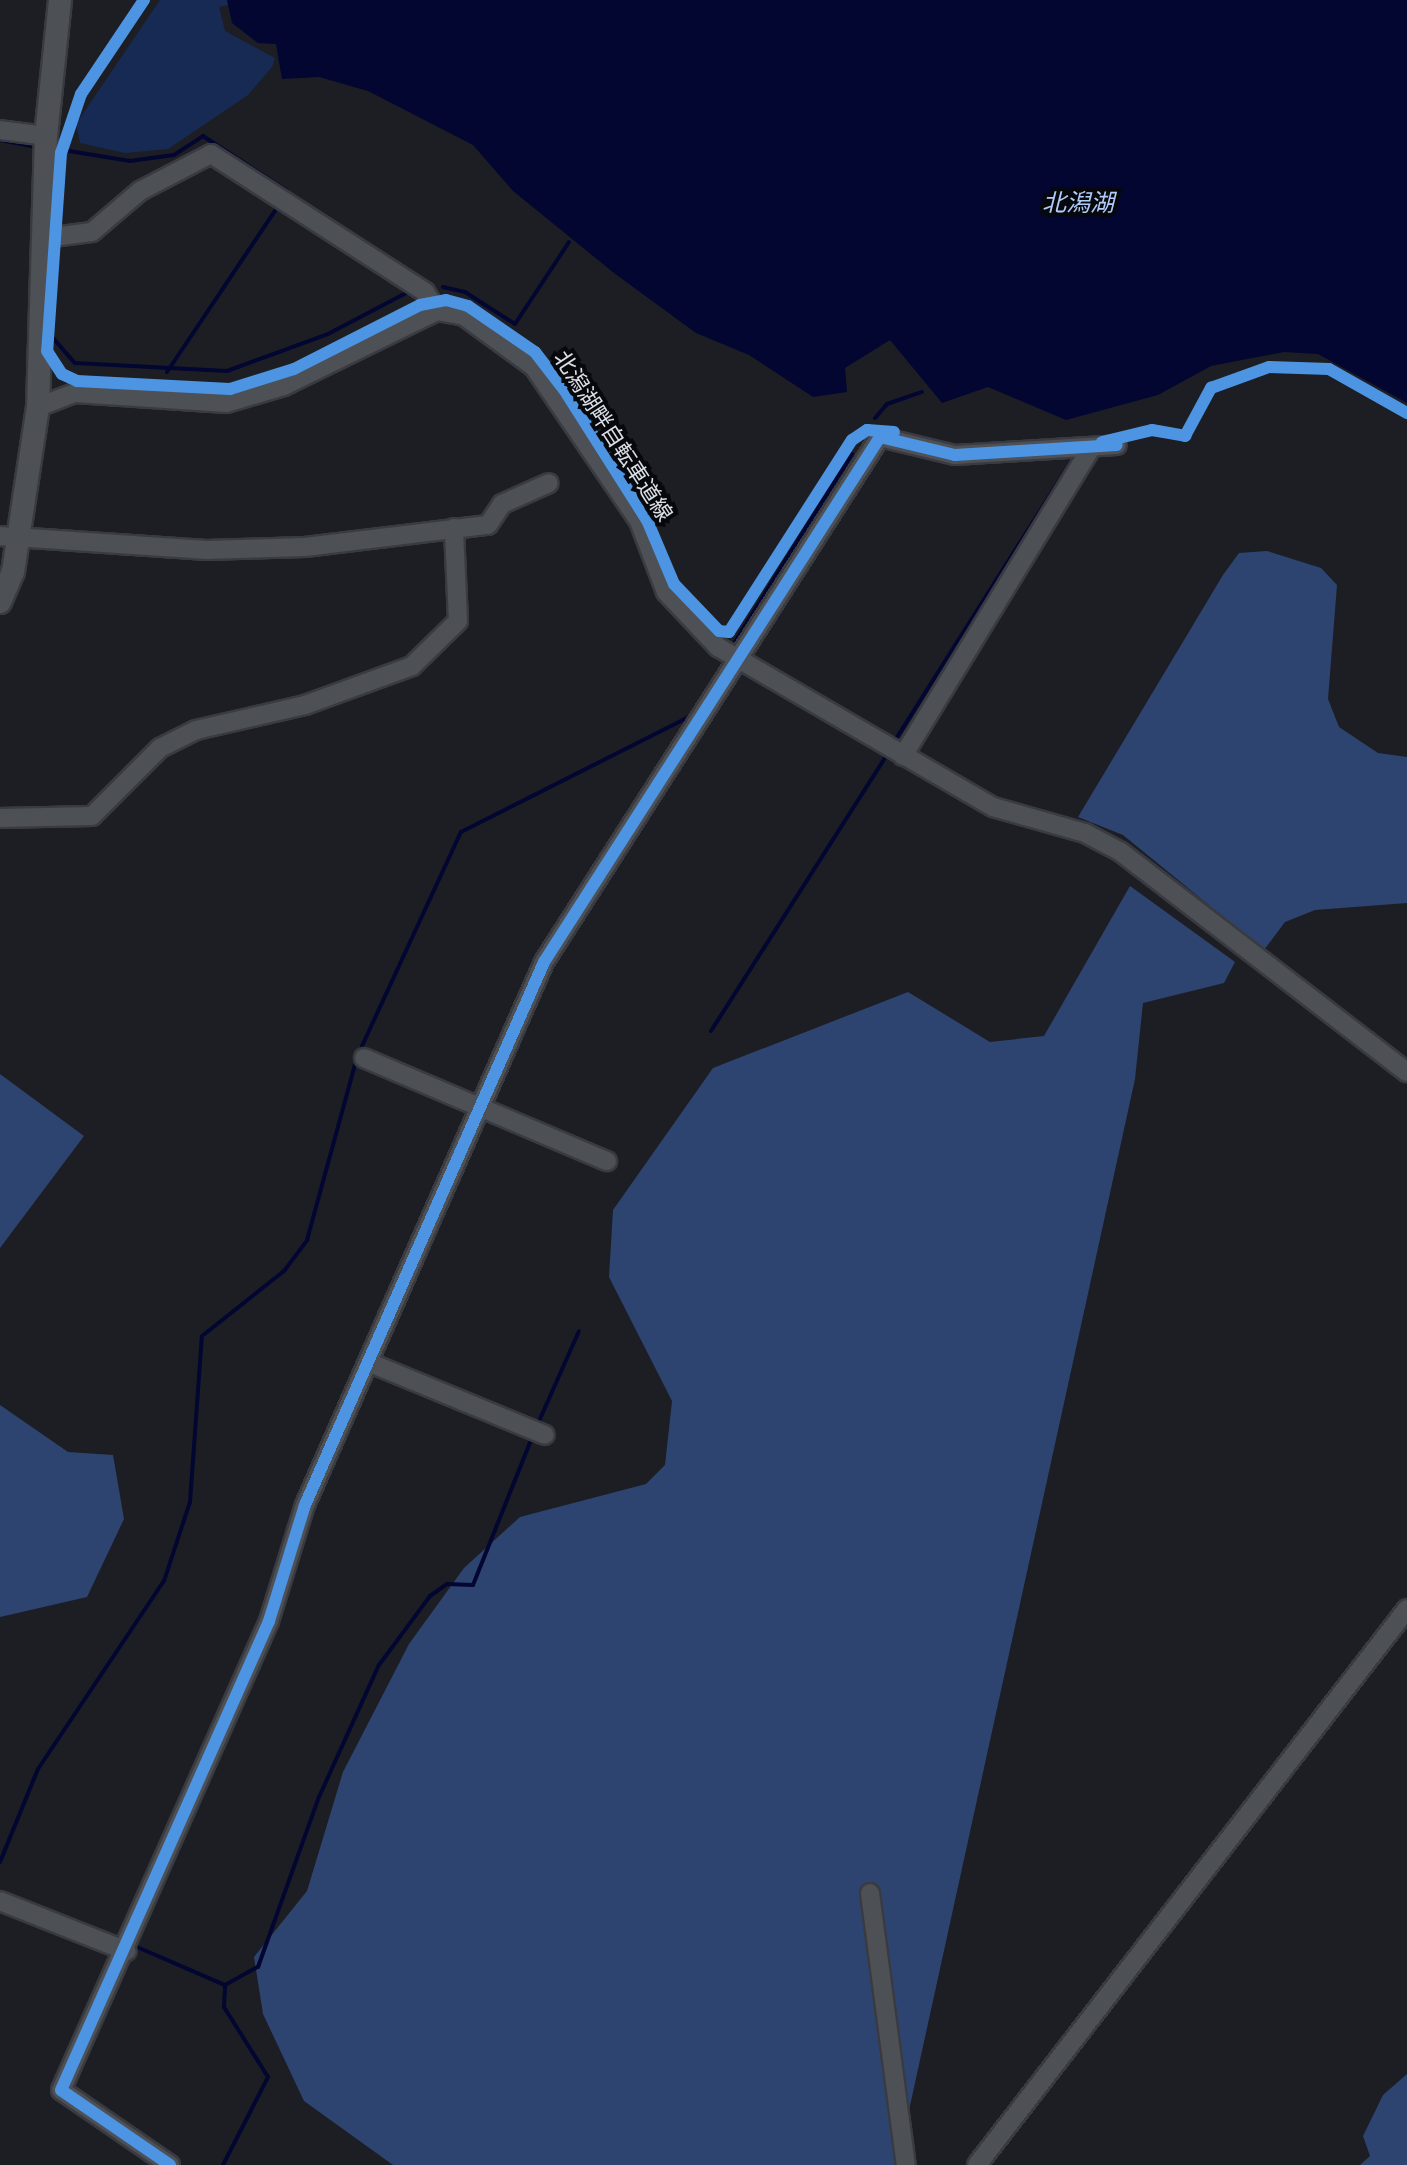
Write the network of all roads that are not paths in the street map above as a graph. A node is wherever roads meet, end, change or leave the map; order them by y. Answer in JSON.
{"nodes":[{"id":1,"x":60,"y":0,"type":"edge"},
{"id":2,"x":0,"y":130,"type":"edge"},
{"id":3,"x":46,"y":136,"type":"junction"},
{"id":4,"x":45,"y":238,"type":"junction"},
{"id":5,"x":437,"y":311,"type":"junction"},
{"id":6,"x":38,"y":407,"type":"junction"},
{"id":7,"x":1117,"y":445,"type":"dead end"},
{"id":8,"x":1089,"y":451,"type":"junction"},
{"id":9,"x":549,"y":483,"type":"dead end"},
{"id":10,"x":454,"y":528,"type":"junction"},
{"id":11,"x":10,"y":536,"type":"edge"},
{"id":12,"x":0,"y":602,"type":"edge"},
{"id":13,"x":738,"y":660,"type":"junction"},
{"id":14,"x":903,"y":756,"type":"junction"},
{"id":15,"x":0,"y":818,"type":"edge"},
{"id":16,"x":364,"y":1058,"type":"dead end"},
{"id":17,"x":1407,"y":1072,"type":"edge"},
{"id":18,"x":481,"y":1104,"type":"junction"},
{"id":19,"x":607,"y":1161,"type":"dead end"},
{"id":20,"x":368,"y":1362,"type":"junction"},
{"id":21,"x":545,"y":1435,"type":"dead end"},
{"id":22,"x":1407,"y":1609,"type":"edge"},
{"id":23,"x":870,"y":1893,"type":"dead end"},
{"id":24,"x":0,"y":1901,"type":"edge"},
{"id":25,"x":126,"y":1951,"type":"junction"},
{"id":26,"x":170,"y":2165,"type":"edge"},
{"id":27,"x":906,"y":2165,"type":"edge"},
{"id":28,"x":977,"y":2165,"type":"edge"}],
"edges":[{"from":1,"to":3,"type":"street"},
{"from":2,"to":3,"type":"street"},
{"from":3,"to":4,"type":"street"},
{"from":4,"to":5,"type":"street"},
{"from":4,"to":6,"type":"street"},
{"from":5,"to":6,"type":"street"},
{"from":5,"to":13,"type":"street"},
{"from":6,"to":11,"type":"street"},
{"from":7,"to":8,"type":"street"},
{"from":8,"to":13,"type":"street"},
{"from":8,"to":14,"type":"street"},
{"from":9,"to":10,"type":"street"},
{"from":10,"to":11,"type":"street"},
{"from":10,"to":15,"type":"street"},
{"from":11,"to":12,"type":"street"},
{"from":13,"to":14,"type":"street"},
{"from":13,"to":18,"type":"street"},
{"from":14,"to":17,"type":"street"},
{"from":16,"to":18,"type":"street"},
{"from":18,"to":19,"type":"street"},
{"from":18,"to":20,"type":"street"},
{"from":20,"to":21,"type":"street"},
{"from":20,"to":25,"type":"street"},
{"from":22,"to":28,"type":"street"},
{"from":23,"to":27,"type":"street"},
{"from":24,"to":25,"type":"street"},
{"from":25,"to":26,"type":"street"}]}
